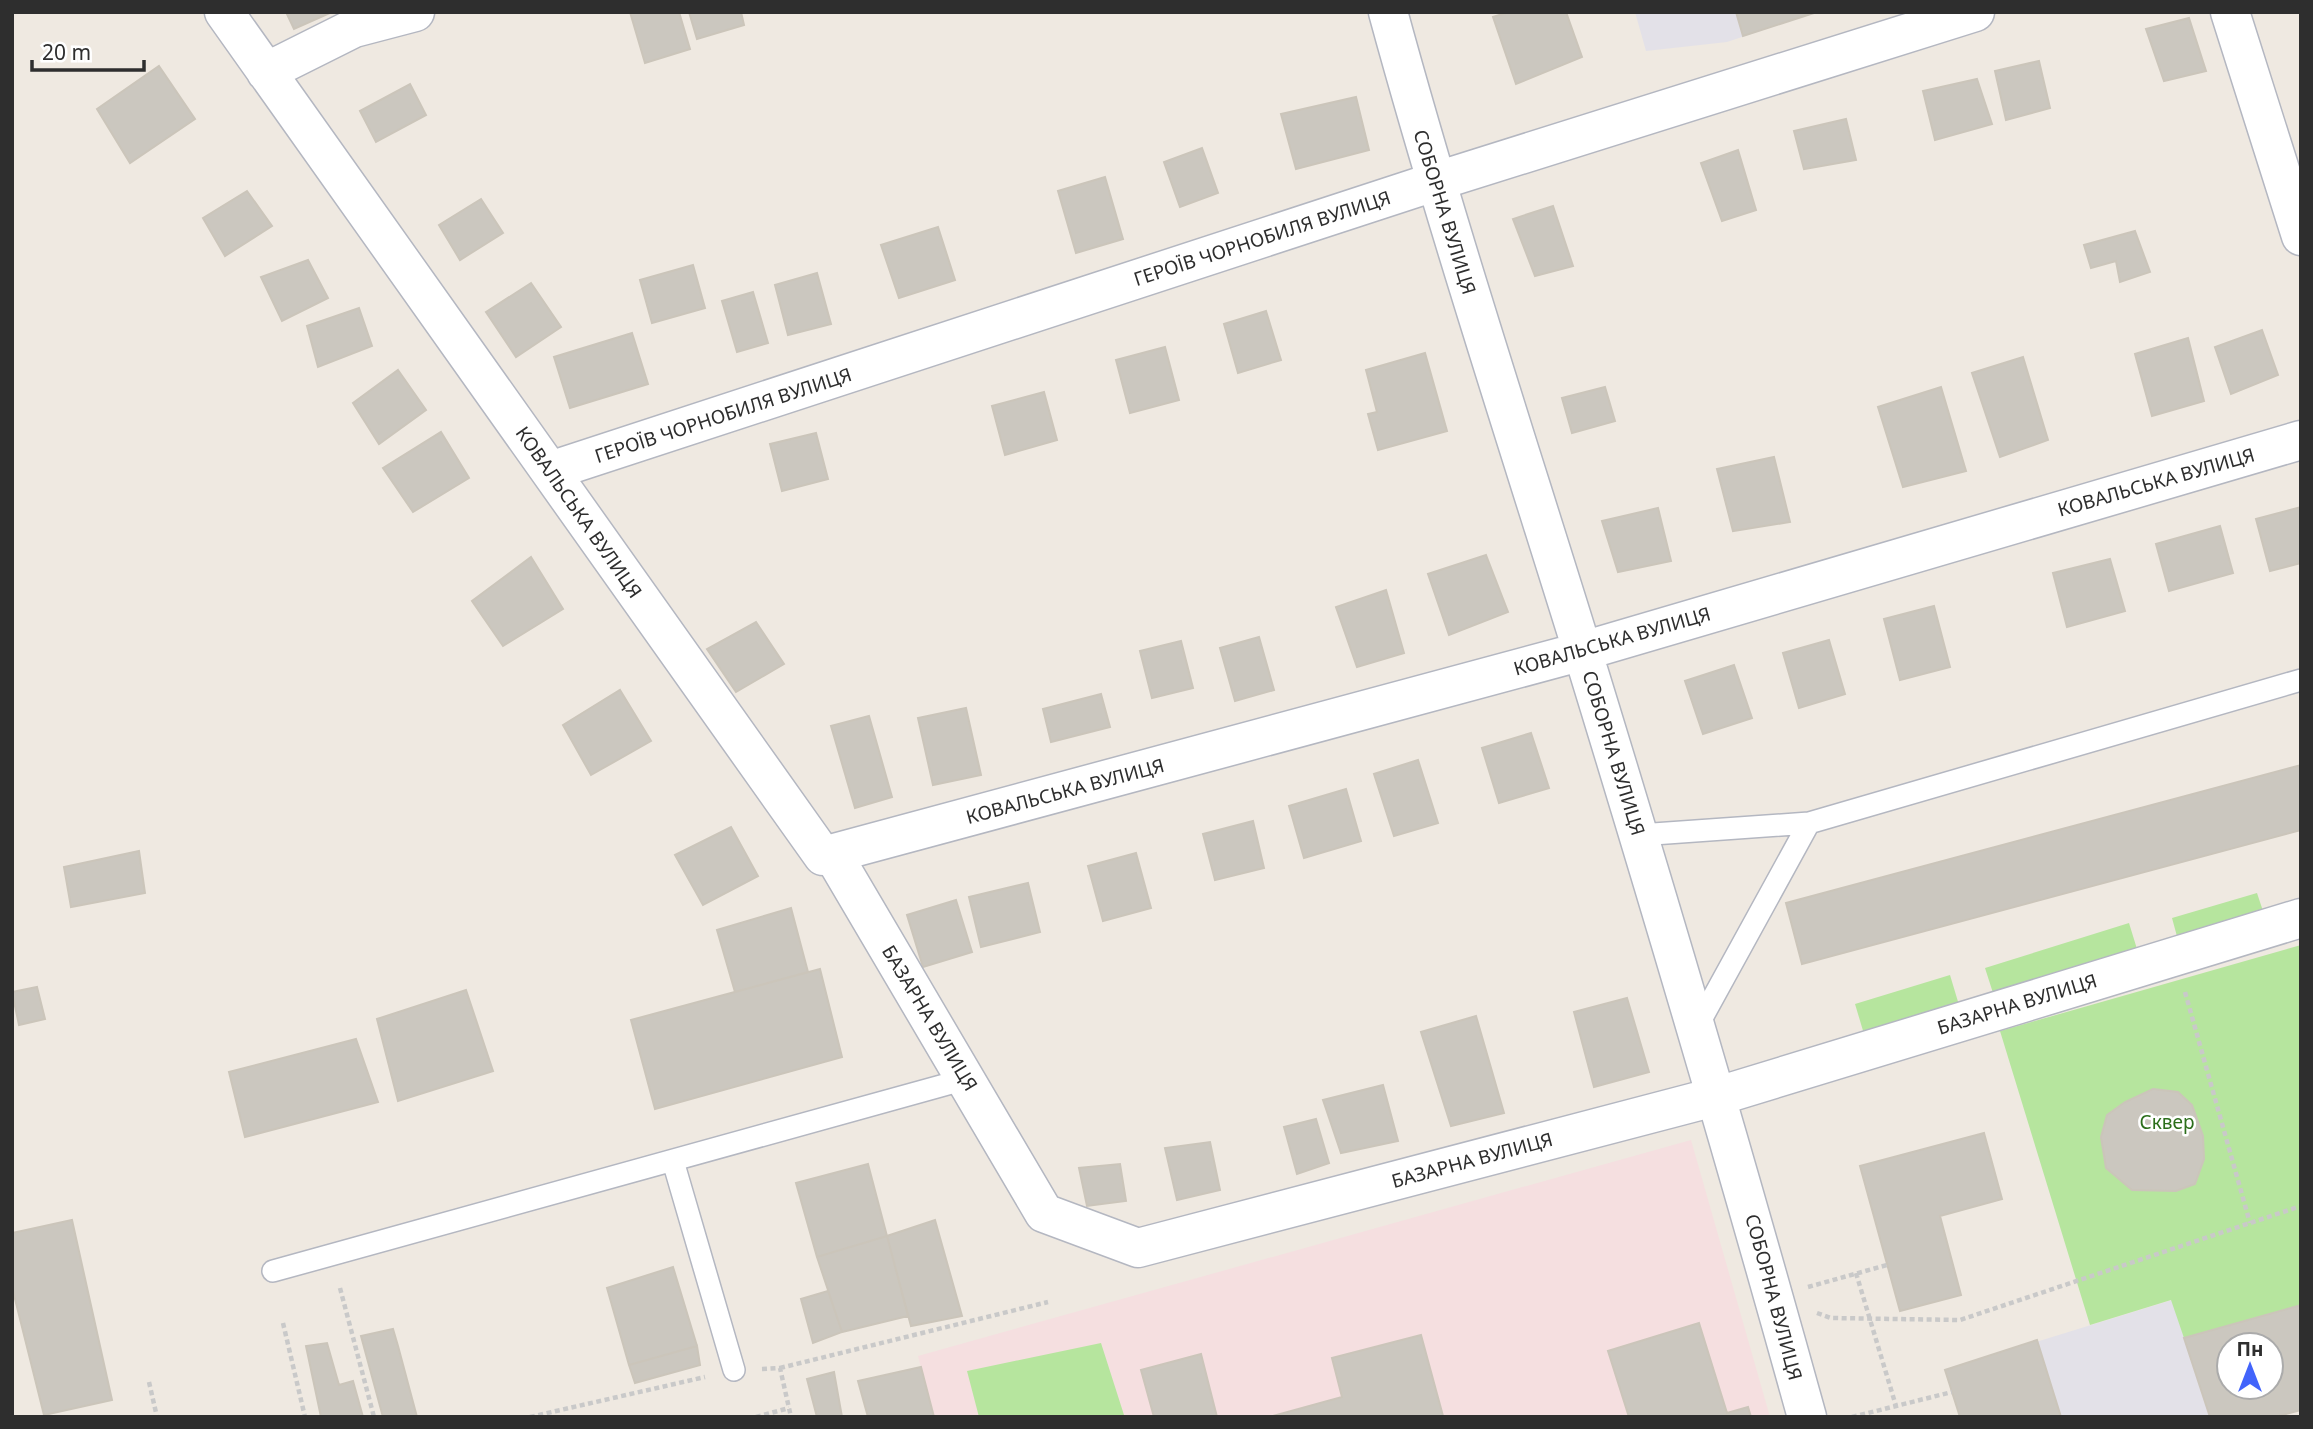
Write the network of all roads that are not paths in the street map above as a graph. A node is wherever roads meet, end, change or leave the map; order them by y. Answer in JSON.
{"nodes":[{"id":1,"x":224,"y":12,"type":"edge"},
{"id":2,"x":415,"y":12,"type":"edge"},
{"id":3,"x":1388,"y":12,"type":"edge"},
{"id":4,"x":1975,"y":12,"type":"edge"},
{"id":5,"x":2230,"y":12,"type":"edge"},
{"id":6,"x":266,"y":72,"type":"junction"},
{"id":7,"x":1434,"y":182,"type":"junction"},
{"id":8,"x":2301,"y":236,"type":"edge"},
{"id":9,"x":2301,"y":440,"type":"edge"},
{"id":10,"x":550,"y":471,"type":"junction"},
{"id":11,"x":1583,"y":651,"type":"junction"},
{"id":12,"x":2301,"y":680,"type":"edge"},
{"id":13,"x":1809,"y":823,"type":"junction"},
{"id":14,"x":1639,"y":835,"type":"junction"},
{"id":15,"x":832,"y":853,"type":"junction"},
{"id":16,"x":2301,"y":918,"type":"edge"},
{"id":17,"x":1697,"y":1027,"type":"junction"},
{"id":18,"x":966,"y":1079,"type":"junction"},
{"id":19,"x":1718,"y":1096,"type":"junction"},
{"id":20,"x":673,"y":1161,"type":"junction"},
{"id":21,"x":273,"y":1271,"type":"dead end"},
{"id":22,"x":734,"y":1370,"type":"road end"},
{"id":23,"x":1807,"y":1417,"type":"edge"}],
"edges":[{"from":1,"to":6,"type":"street","name":"КОВАЛЬСЬКА ВУЛИЦЯ"},
{"from":2,"to":6,"type":"street"},
{"from":3,"to":7,"type":"street","name":"СОБОРНА ВУЛИЦЯ"},
{"from":4,"to":7,"type":"street","name":"ГЕРОЇВ ЧОРНОБИЛЯ ВУЛИЦЯ"},
{"from":5,"to":8,"type":"street"},
{"from":6,"to":10,"type":"street","name":"КОВАЛЬСЬКА ВУЛИЦЯ"},
{"from":7,"to":10,"type":"street","name":"ГЕРОЇВ ЧОРНОБИЛЯ ВУЛИЦЯ"},
{"from":7,"to":11,"type":"street","name":"СОБОРНА ВУЛИЦЯ"},
{"from":9,"to":11,"type":"street","name":"КОВАЛЬСЬКА ВУЛИЦЯ"},
{"from":10,"to":15,"type":"street","name":"КОВАЛЬСЬКА ВУЛИЦЯ"},
{"from":11,"to":14,"type":"street","name":"СОБОРНА ВУЛИЦЯ"},
{"from":11,"to":15,"type":"street","name":"КОВАЛЬСЬКА ВУЛИЦЯ"},
{"from":12,"to":13,"type":"lane"},
{"from":13,"to":14,"type":"lane"},
{"from":13,"to":17,"type":"lane"},
{"from":14,"to":17,"type":"street","name":"СОБОРНА ВУЛИЦЯ"},
{"from":15,"to":18,"type":"street","name":"БАЗАРНА ВУЛИЦЯ"},
{"from":16,"to":19,"type":"street","name":"БАЗАРНА ВУЛИЦЯ"},
{"from":17,"to":19,"type":"street","name":"СОБОРНА ВУЛИЦЯ"},
{"from":18,"to":19,"type":"street","name":"БАЗАРНА ВУЛИЦЯ"},
{"from":18,"to":20,"type":"lane"},
{"from":19,"to":23,"type":"street","name":"СОБОРНА ВУЛИЦЯ"},
{"from":20,"to":21,"type":"lane"},
{"from":20,"to":22,"type":"lane"}]}
